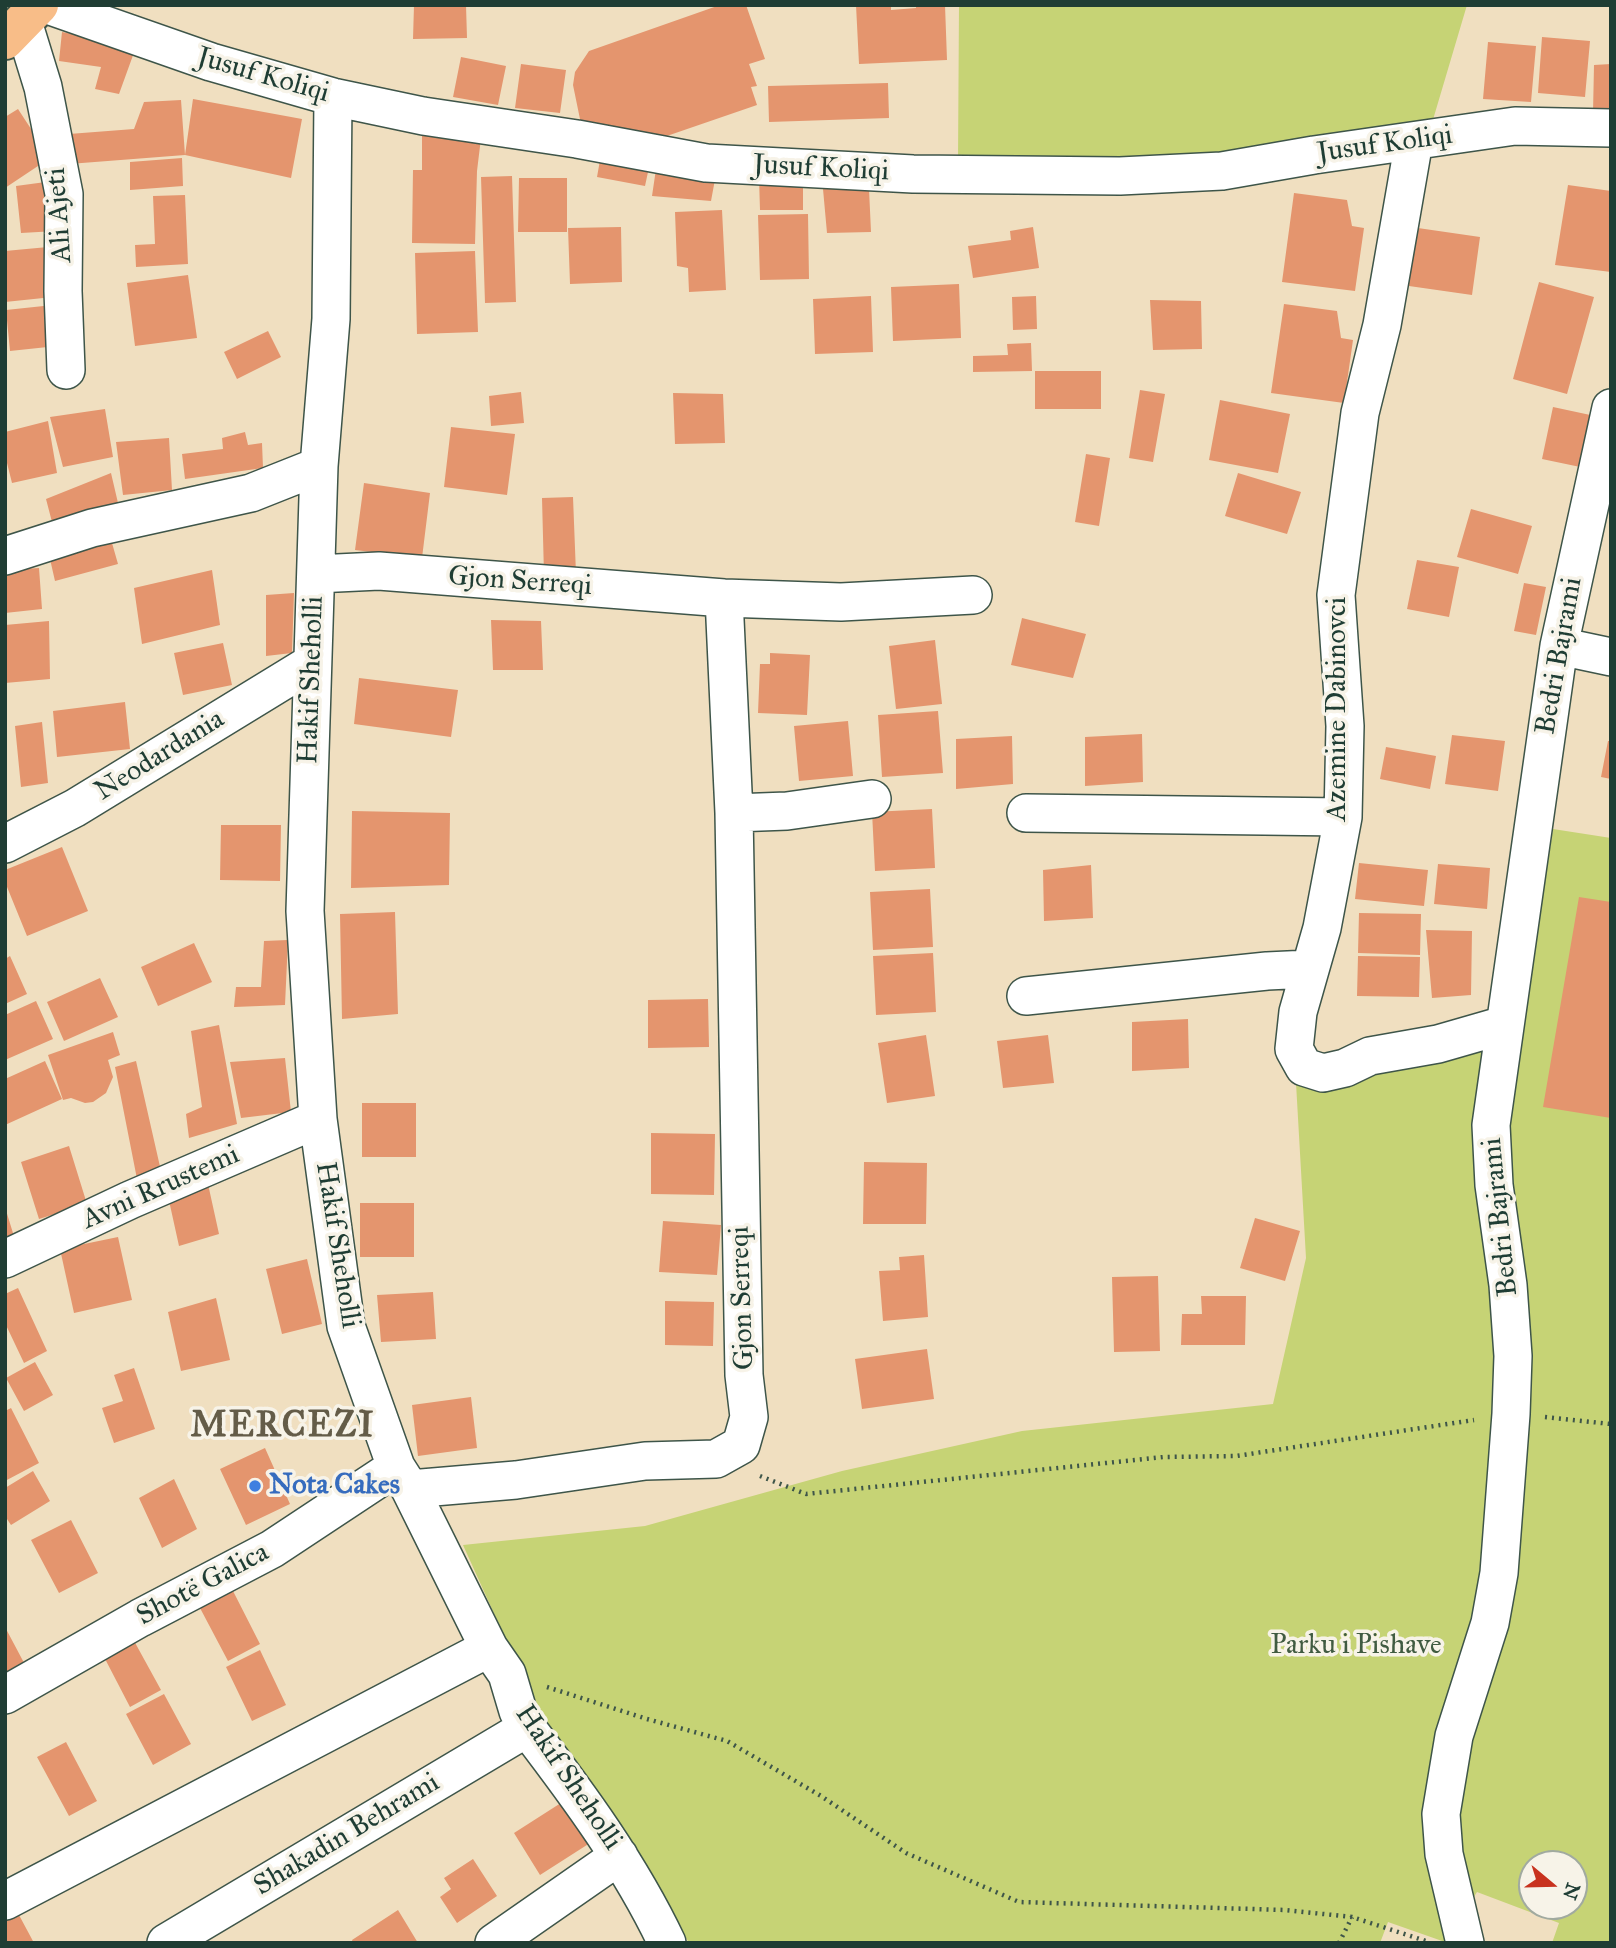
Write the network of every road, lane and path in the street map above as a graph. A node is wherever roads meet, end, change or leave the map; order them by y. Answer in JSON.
{"nodes":[{"id":1,"x":29,"y":18,"type":"edge"},
{"id":2,"x":333,"y":97,"type":"junction"},
{"id":3,"x":1611,"y":128,"type":"edge"},
{"id":4,"x":1414,"y":141,"type":"junction"},
{"id":5,"x":66,"y":370,"type":"dead end"},
{"id":6,"x":1611,"y":408,"type":"edge"},
{"id":7,"x":319,"y":466,"type":"junction"},
{"id":8,"x":5,"y":556,"type":"edge"},
{"id":9,"x":316,"y":575,"type":"junction"},
{"id":10,"x":973,"y":595,"type":"dead end"},
{"id":11,"x":724,"y":598,"type":"junction"},
{"id":12,"x":1559,"y":646,"type":"junction"},
{"id":13,"x":1611,"y":657,"type":"edge"},
{"id":14,"x":312,"y":663,"type":"junction"},
{"id":15,"x":872,"y":799,"type":"dead end"},
{"id":16,"x":734,"y":813,"type":"junction"},
{"id":17,"x":1026,"y":813,"type":"dead end"},
{"id":18,"x":1343,"y":817,"type":"junction"},
{"id":19,"x":5,"y":844,"type":"edge"},
{"id":20,"x":1309,"y":969,"type":"junction"},
{"id":21,"x":1026,"y":996,"type":"dead end"},
{"id":22,"x":1504,"y":1025,"type":"junction"},
{"id":23,"x":318,"y":1119,"type":"junction"},
{"id":24,"x":5,"y":1259,"type":"edge"},
{"id":25,"x":1511,"y":1414,"type":"junction"},
{"id":26,"x":1611,"y":1423,"type":"edge"},
{"id":27,"x":716,"y":1459,"type":"junction"},
{"id":28,"x":403,"y":1478,"type":"junction"},
{"id":29,"x":498,"y":1661,"type":"junction"},
{"id":30,"x":5,"y":1695,"type":"edge"},
{"id":31,"x":527,"y":1728,"type":"junction"},
{"id":32,"x":619,"y":1856,"type":"junction"},
{"id":33,"x":5,"y":1901,"type":"edge"},
{"id":34,"x":1352,"y":1917,"type":"junction"},
{"id":35,"x":166,"y":1943,"type":"edge"},
{"id":36,"x":494,"y":1943,"type":"edge"},
{"id":37,"x":667,"y":1943,"type":"edge"},
{"id":38,"x":1339,"y":1943,"type":"edge"},
{"id":39,"x":1432,"y":1943,"type":"edge"},
{"id":40,"x":1465,"y":1943,"type":"edge"}],
"edges":[{"from":1,"to":2,"type":"street","name":"Jusuf Koliqi"},
{"from":1,"to":5,"type":"street","name":"Ali Ajeti"},
{"from":2,"to":4,"type":"street","name":"Jusuf Koliqi"},
{"from":2,"to":7,"type":"street","name":"Hakif Sheholli"},
{"from":3,"to":4,"type":"street","name":"Jusuf Koliqi"},
{"from":4,"to":18,"type":"street","name":"Azemine Dabinovci"},
{"from":6,"to":12,"type":"street","name":"Bedri Bajrami"},
{"from":7,"to":8,"type":"street"},
{"from":7,"to":9,"type":"street","name":"Hakif Sheholli"},
{"from":9,"to":11,"type":"street","name":"Gjon Serreqi"},
{"from":9,"to":14,"type":"street","name":"Hakif Sheholli"},
{"from":10,"to":11,"type":"street","name":"Gjon Serreqi"},
{"from":11,"to":16,"type":"street","name":"Gjon Serreqi"},
{"from":12,"to":13,"type":"street"},
{"from":12,"to":22,"type":"street","name":"Bedri Bajrami"},
{"from":14,"to":19,"type":"street","name":"Neodardania"},
{"from":14,"to":23,"type":"street","name":"Hakif Sheholli"},
{"from":15,"to":16,"type":"street"},
{"from":16,"to":27,"type":"street","name":"Gjon Serreqi"},
{"from":17,"to":18,"type":"street"},
{"from":18,"to":20,"type":"street","name":"Azemine Dabinovci"},
{"from":20,"to":21,"type":"street"},
{"from":20,"to":22,"type":"street","name":"Azemine Dabinovci"},
{"from":22,"to":25,"type":"street","name":"Bedri Bajrami"},
{"from":23,"to":24,"type":"street","name":"Avni Rrustemi"},
{"from":23,"to":28,"type":"street","name":"Hakif Sheholli"},
{"from":25,"to":26,"type":"path"},
{"from":25,"to":27,"type":"path"},
{"from":25,"to":40,"type":"street","name":"Bedri Bajrami"},
{"from":27,"to":28,"type":"street"},
{"from":28,"to":29,"type":"street","name":"Hakif Sheholli"},
{"from":28,"to":30,"type":"street","name":"Shotë Galica"},
{"from":29,"to":31,"type":"street","name":"Hakif Sheholli"},
{"from":29,"to":33,"type":"street"},
{"from":29,"to":34,"type":"path"},
{"from":31,"to":32,"type":"street","name":"Hakif Sheholli"},
{"from":31,"to":35,"type":"street","name":"Shakadin Behrami"},
{"from":32,"to":36,"type":"street"},
{"from":32,"to":37,"type":"street","name":"Hakif Sheholli"},
{"from":34,"to":38,"type":"path"},
{"from":34,"to":39,"type":"path"}]}
